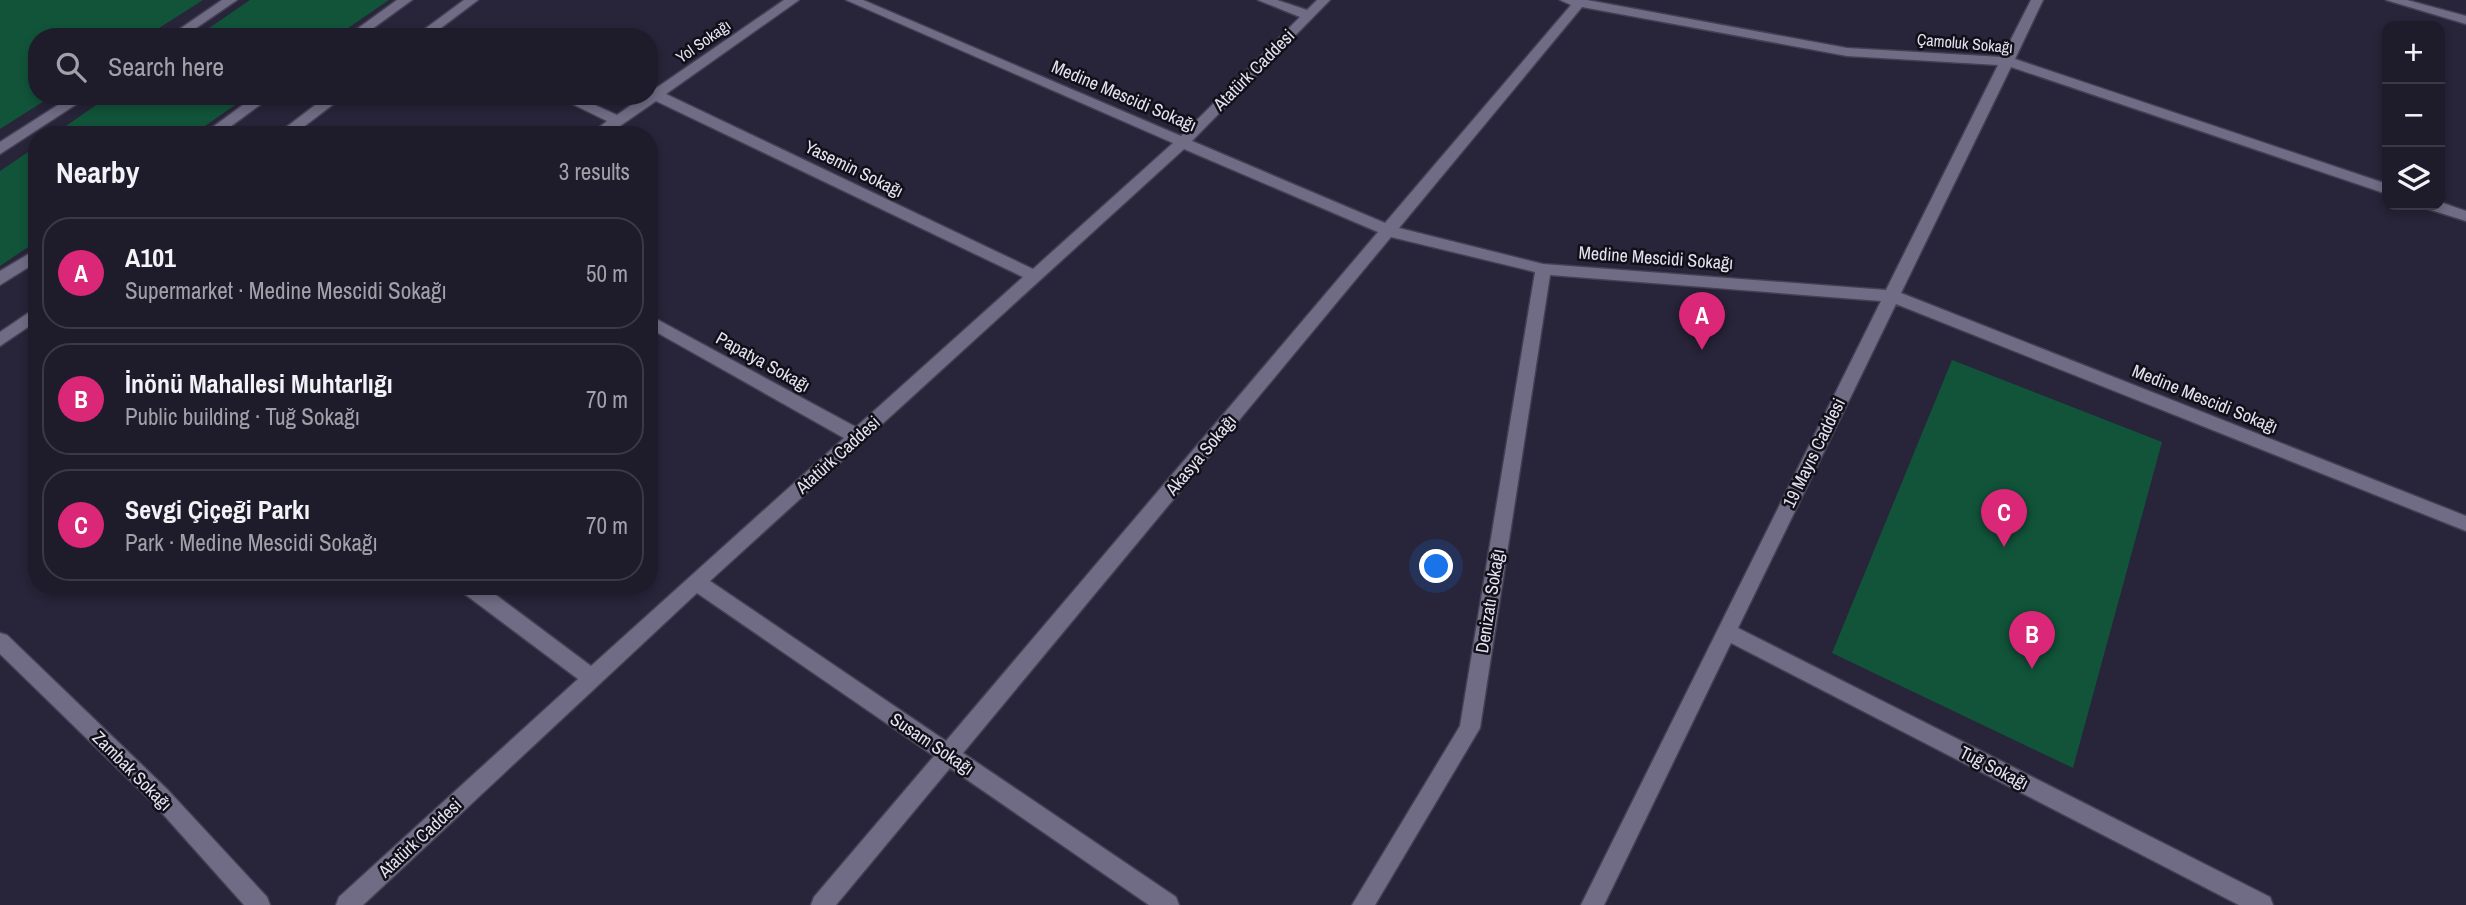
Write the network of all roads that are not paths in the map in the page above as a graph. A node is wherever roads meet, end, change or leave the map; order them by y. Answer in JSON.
{"nodes":[{"id":1,"x":231,"y":0,"type":"edge"},
{"id":2,"x":406,"y":0,"type":"edge"},
{"id":3,"x":472,"y":0,"type":"edge"},
{"id":4,"x":793,"y":0,"type":"edge"},
{"id":5,"x":852,"y":0,"type":"edge"},
{"id":6,"x":1264,"y":0,"type":"edge"},
{"id":7,"x":1324,"y":0,"type":"edge"},
{"id":8,"x":2037,"y":0,"type":"edge"},
{"id":9,"x":2392,"y":0,"type":"edge"},
{"id":10,"x":1572,"y":2,"type":"edge"},
{"id":11,"x":1308,"y":15,"type":"junction"},
{"id":12,"x":2466,"y":20,"type":"edge"},
{"id":13,"x":188,"y":28,"type":"edge"},
{"id":14,"x":365,"y":28,"type":"edge"},
{"id":15,"x":435,"y":28,"type":"edge"},
{"id":16,"x":2007,"y":61,"type":"junction"},
{"id":17,"x":658,"y":94,"type":"edge"},
{"id":18,"x":658,"y":96,"type":"edge"},
{"id":19,"x":68,"y":105,"type":"edge"},
{"id":20,"x":252,"y":105,"type":"edge"},
{"id":21,"x":325,"y":105,"type":"edge"},
{"id":22,"x":583,"y":105,"type":"edge"},
{"id":23,"x":641,"y":105,"type":"edge"},
{"id":24,"x":618,"y":121,"type":"junction"},
{"id":25,"x":36,"y":126,"type":"edge"},
{"id":26,"x":222,"y":126,"type":"edge"},
{"id":27,"x":298,"y":126,"type":"edge"},
{"id":28,"x":610,"y":126,"type":"edge"},
{"id":29,"x":28,"y":131,"type":"edge"},
{"id":30,"x":1183,"y":142,"type":"junction"},
{"id":31,"x":0,"y":149,"type":"edge"},
{"id":32,"x":2382,"y":187,"type":"edge"},
{"id":33,"x":2445,"y":209,"type":"edge"},
{"id":34,"x":2466,"y":216,"type":"edge"},
{"id":35,"x":1389,"y":231,"type":"junction"},
{"id":36,"x":28,"y":260,"type":"edge"},
{"id":37,"x":1542,"y":269,"type":"junction"},
{"id":38,"x":1036,"y":277,"type":"junction"},
{"id":39,"x":0,"y":279,"type":"edge"},
{"id":40,"x":1892,"y":296,"type":"junction"},
{"id":41,"x":28,"y":320,"type":"edge"},
{"id":42,"x":658,"y":326,"type":"edge"},
{"id":43,"x":0,"y":340,"type":"edge"},
{"id":44,"x":858,"y":437,"type":"junction"},
{"id":45,"x":2466,"y":524,"type":"edge"},
{"id":46,"x":696,"y":582,"type":"junction"},
{"id":47,"x":481,"y":595,"type":"edge"},
{"id":48,"x":1727,"y":631,"type":"junction"},
{"id":49,"x":0,"y":641,"type":"edge"},
{"id":50,"x":592,"y":678,"type":"junction"},
{"id":51,"x":948,"y":756,"type":"junction"},
{"id":52,"x":259,"y":905,"type":"edge"},
{"id":53,"x":348,"y":905,"type":"edge"},
{"id":54,"x":822,"y":905,"type":"edge"},
{"id":55,"x":1168,"y":905,"type":"edge"},
{"id":56,"x":1363,"y":905,"type":"edge"},
{"id":57,"x":1592,"y":905,"type":"edge"},
{"id":58,"x":2262,"y":905,"type":"edge"}],
"edges":[{"from":1,"to":13,"type":"street"},
{"from":2,"to":14,"type":"street"},
{"from":3,"to":15,"type":"street"},
{"from":4,"to":17,"type":"street","name":"Yol Sokağı"},
{"from":5,"to":30,"type":"street","name":"Medine Mescidi Sokağı"},
{"from":6,"to":11,"type":"street"},
{"from":7,"to":11,"type":"street","name":"Atatürk Caddesi"},
{"from":8,"to":16,"type":"street","name":"19 Mayıs Caddesi"},
{"from":9,"to":12,"type":"street"},
{"from":10,"to":16,"type":"street","name":"Çamoluk Sokağı"},
{"from":10,"to":35,"type":"street","name":"Akasya Sokağı"},
{"from":11,"to":30,"type":"street","name":"Atatürk Caddesi"},
{"from":16,"to":32,"type":"street","name":"Çamoluk Sokağı"},
{"from":16,"to":40,"type":"street","name":"19 Mayıs Caddesi"},
{"from":18,"to":38,"type":"street","name":"Yasemin Sokağı"},
{"from":19,"to":25,"type":"street"},
{"from":20,"to":26,"type":"street"},
{"from":21,"to":27,"type":"street"},
{"from":22,"to":24,"type":"street"},
{"from":23,"to":24,"type":"street","name":"Yol Sokağı"},
{"from":24,"to":28,"type":"street","name":"Yol Sokağı"},
{"from":29,"to":31,"type":"street"},
{"from":30,"to":35,"type":"street","name":"Medine Mescidi Sokağı"},
{"from":30,"to":38,"type":"street","name":"Atatürk Caddesi"},
{"from":33,"to":34,"type":"street"},
{"from":35,"to":37,"type":"street","name":"Medine Mescidi Sokağı"},
{"from":35,"to":51,"type":"street","name":"Akasya Sokağı"},
{"from":36,"to":39,"type":"street"},
{"from":37,"to":40,"type":"street","name":"Medine Mescidi Sokağı"},
{"from":37,"to":56,"type":"street","name":"Denizatı Sokağı"},
{"from":38,"to":44,"type":"street","name":"Atatürk Caddesi"},
{"from":40,"to":45,"type":"street","name":"Medine Mescidi Sokağı"},
{"from":40,"to":48,"type":"street","name":"19 Mayıs Caddesi"},
{"from":41,"to":43,"type":"street"},
{"from":42,"to":44,"type":"street","name":"Papatya Sokağı"},
{"from":44,"to":46,"type":"street","name":"Atatürk Caddesi"},
{"from":46,"to":50,"type":"street","name":"Atatürk Caddesi"},
{"from":46,"to":51,"type":"street","name":"Susam Sokağı"},
{"from":47,"to":50,"type":"street"},
{"from":48,"to":57,"type":"street","name":"19 Mayıs Caddesi"},
{"from":48,"to":58,"type":"street","name":"Tuğ Sokağı"},
{"from":49,"to":52,"type":"street","name":"Zambak Sokağı"},
{"from":50,"to":53,"type":"street","name":"Atatürk Caddesi"},
{"from":51,"to":54,"type":"street","name":"Akasya Sokağı"},
{"from":51,"to":55,"type":"street","name":"Susam Sokağı"}]}
